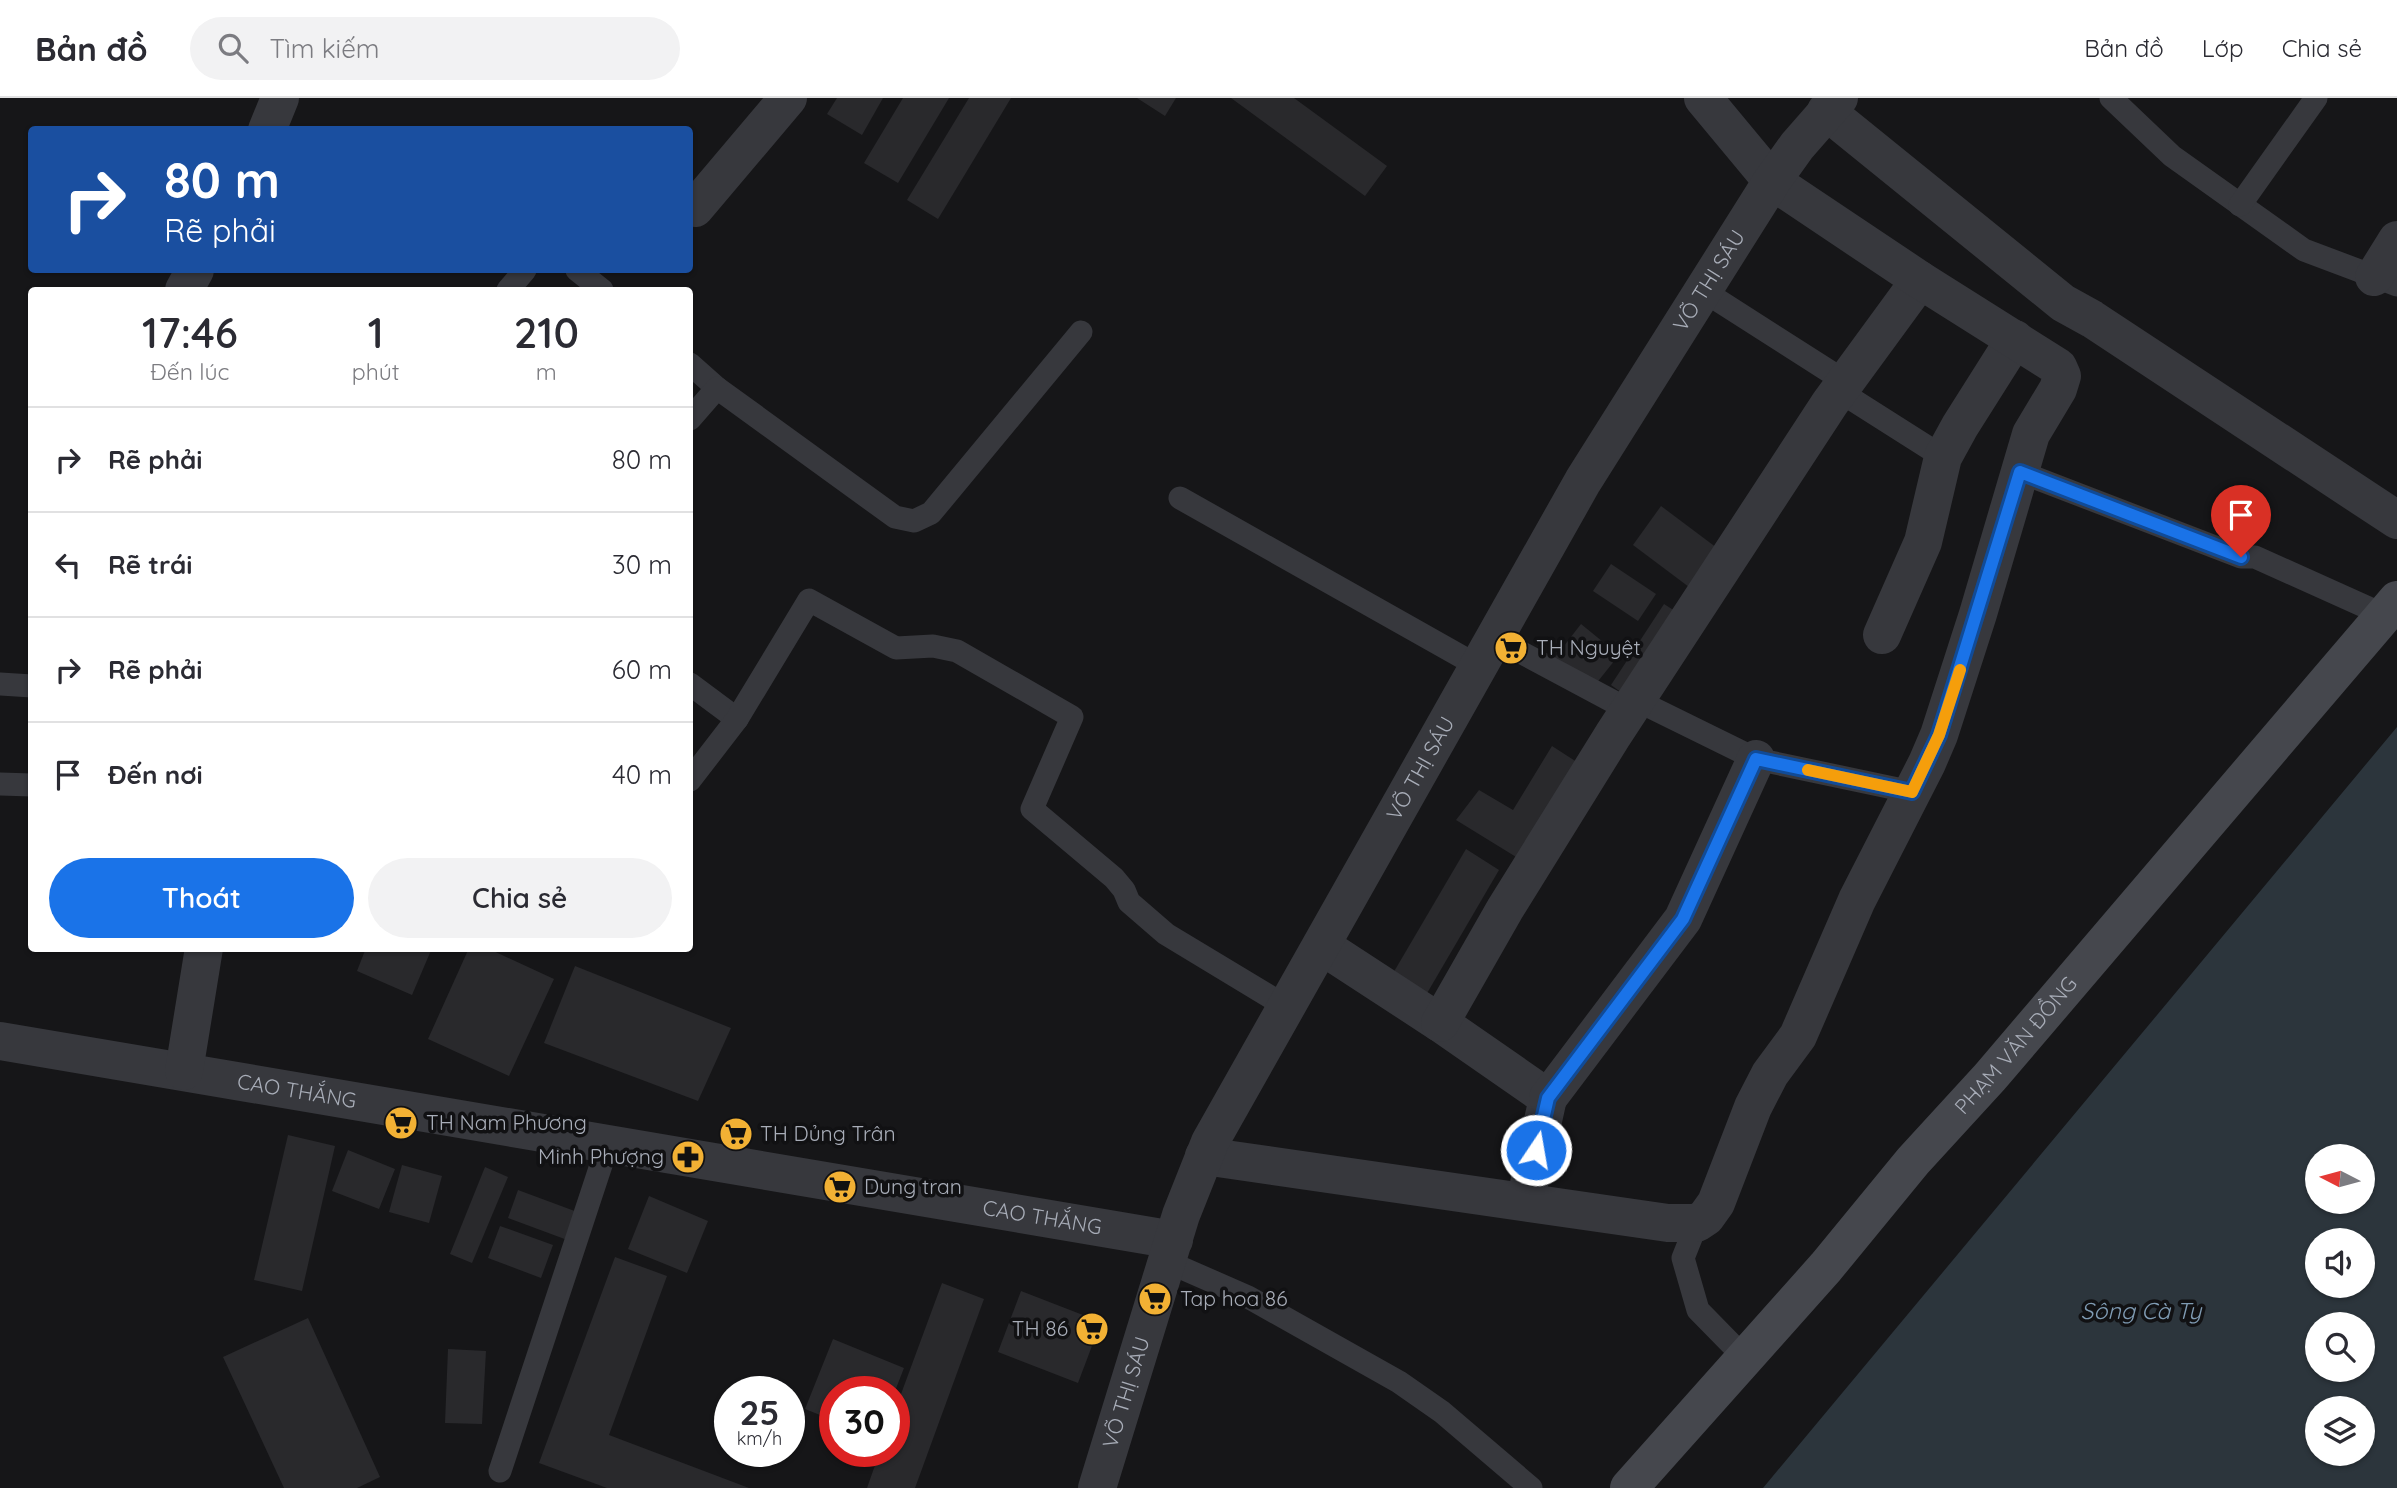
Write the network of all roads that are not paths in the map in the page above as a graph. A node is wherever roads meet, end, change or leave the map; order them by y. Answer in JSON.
{"nodes":[{"id":1,"x":280,"y":98,"type":"edge"},
{"id":2,"x":788,"y":98,"type":"edge"},
{"id":3,"x":1703,"y":98,"type":"edge"},
{"id":4,"x":2111,"y":98,"type":"edge"},
{"id":5,"x":2316,"y":98,"type":"edge"},
{"id":6,"x":1832,"y":105,"type":"edge"},
{"id":7,"x":270,"y":126,"type":"edge"},
{"id":8,"x":1772,"y":181,"type":"junction"},
{"id":9,"x":2240,"y":205,"type":"junction"},
{"id":10,"x":695,"y":208,"type":"dead end"},
{"id":11,"x":2397,"y":240,"type":"edge"},
{"id":12,"x":523,"y":273,"type":"edge"},
{"id":13,"x":581,"y":273,"type":"edge"},
{"id":14,"x":1920,"y":280,"type":"junction"},
{"id":15,"x":2386,"y":281,"type":"edge"},
{"id":16,"x":511,"y":287,"type":"edge"},
{"id":17,"x":598,"y":287,"type":"edge"},
{"id":18,"x":1702,"y":290,"type":"junction"},
{"id":19,"x":1081,"y":332,"type":"dead end"},
{"id":20,"x":2015,"y":339,"type":"junction"},
{"id":21,"x":693,"y":367,"type":"edge"},
{"id":22,"x":1842,"y":386,"type":"junction"},
{"id":23,"x":718,"y":388,"type":"junction"},
{"id":24,"x":693,"y":416,"type":"edge"},
{"id":25,"x":1943,"y":457,"type":"junction"},
{"id":26,"x":2020,"y":472,"type":"junction"},
{"id":27,"x":1180,"y":498,"type":"dead end"},
{"id":28,"x":2397,"y":520,"type":"edge"},
{"id":29,"x":2391,"y":607,"type":"edge"},
{"id":30,"x":1882,"y":635,"type":"dead end"},
{"id":31,"x":1486,"y":652,"type":"junction"},
{"id":32,"x":0,"y":684,"type":"edge"},
{"id":33,"x":28,"y":686,"type":"edge"},
{"id":34,"x":693,"y":686,"type":"edge"},
{"id":35,"x":1633,"y":705,"type":"junction"},
{"id":36,"x":737,"y":719,"type":"junction"},
{"id":37,"x":1756,"y":759,"type":"junction"},
{"id":38,"x":693,"y":776,"type":"edge"},
{"id":39,"x":0,"y":784,"type":"edge"},
{"id":40,"x":28,"y":785,"type":"edge"},
{"id":41,"x":1912,"y":792,"type":"junction"},
{"id":42,"x":1322,"y":946,"type":"junction"},
{"id":43,"x":203,"y":952,"type":"edge"},
{"id":44,"x":1287,"y":1007,"type":"junction"},
{"id":45,"x":1440,"y":1023,"type":"junction"},
{"id":46,"x":0,"y":1041,"type":"edge"},
{"id":47,"x":184,"y":1071,"type":"junction"},
{"id":48,"x":1548,"y":1098,"type":"junction"},
{"id":49,"x":608,"y":1144,"type":"junction"},
{"id":50,"x":1204,"y":1156,"type":"junction"},
{"id":51,"x":1525,"y":1202,"type":"junction"},
{"id":52,"x":1697,"y":1223,"type":"junction"},
{"id":53,"x":1171,"y":1251,"type":"junction"},
{"id":54,"x":1745,"y":1358,"type":"junction"},
{"id":55,"x":500,"y":1471,"type":"dead end"},
{"id":56,"x":1097,"y":1488,"type":"edge"},
{"id":57,"x":1531,"y":1488,"type":"edge"},
{"id":58,"x":1629,"y":1488,"type":"edge"}],
"edges":[{"from":1,"to":7,"type":"street"},
{"from":2,"to":10,"type":"street"},
{"from":3,"to":8,"type":"street"},
{"from":4,"to":9,"type":"lane"},
{"from":5,"to":9,"type":"lane"},
{"from":6,"to":8,"type":"street","name":"VÕ THỊ SÁU"},
{"from":6,"to":28,"type":"street"},
{"from":8,"to":14,"type":"street"},
{"from":8,"to":18,"type":"street","name":"VÕ THỊ SÁU"},
{"from":9,"to":15,"type":"lane"},
{"from":11,"to":15,"type":"street"},
{"from":12,"to":16,"type":"lane"},
{"from":13,"to":17,"type":"lane"},
{"from":14,"to":20,"type":"street"},
{"from":14,"to":22,"type":"street"},
{"from":18,"to":22,"type":"lane"},
{"from":18,"to":31,"type":"street","name":"VÕ THỊ SÁU"},
{"from":19,"to":23,"type":"lane"},
{"from":20,"to":25,"type":"street"},
{"from":20,"to":26,"type":"street"},
{"from":21,"to":23,"type":"lane"},
{"from":22,"to":25,"type":"lane"},
{"from":22,"to":35,"type":"street"},
{"from":23,"to":24,"type":"lane"},
{"from":25,"to":30,"type":"street"},
{"from":26,"to":29,"type":"lane"},
{"from":26,"to":41,"type":"street"},
{"from":27,"to":31,"type":"lane"},
{"from":29,"to":54,"type":"street","name":"PHẠM VĂN ĐỒNG"},
{"from":31,"to":35,"type":"lane"},
{"from":31,"to":42,"type":"street","name":"VÕ THỊ SÁU"},
{"from":32,"to":33,"type":"lane"},
{"from":34,"to":36,"type":"lane"},
{"from":35,"to":37,"type":"lane"},
{"from":35,"to":45,"type":"street"},
{"from":36,"to":38,"type":"lane"},
{"from":36,"to":44,"type":"lane"},
{"from":37,"to":41,"type":"lane"},
{"from":37,"to":48,"type":"street"},
{"from":39,"to":40,"type":"lane"},
{"from":41,"to":52,"type":"street"},
{"from":42,"to":44,"type":"street","name":"VÕ THỊ SÁU"},
{"from":42,"to":45,"type":"street"},
{"from":43,"to":47,"type":"street"},
{"from":44,"to":50,"type":"street","name":"VÕ THỊ SÁU"},
{"from":45,"to":48,"type":"street"},
{"from":46,"to":47,"type":"street","name":"CAO THẮNG"},
{"from":47,"to":49,"type":"street","name":"CAO THẮNG"},
{"from":48,"to":51,"type":"street"},
{"from":49,"to":53,"type":"street","name":"CAO THẮNG"},
{"from":49,"to":55,"type":"lane"},
{"from":50,"to":51,"type":"street"},
{"from":50,"to":53,"type":"street","name":"VÕ THỊ SÁU"},
{"from":51,"to":52,"type":"street"},
{"from":52,"to":54,"type":"lane"},
{"from":53,"to":56,"type":"street","name":"VÕ THỊ SÁU"},
{"from":53,"to":57,"type":"lane"},
{"from":54,"to":58,"type":"street","name":"PHẠM VĂN ĐỒNG"}]}
